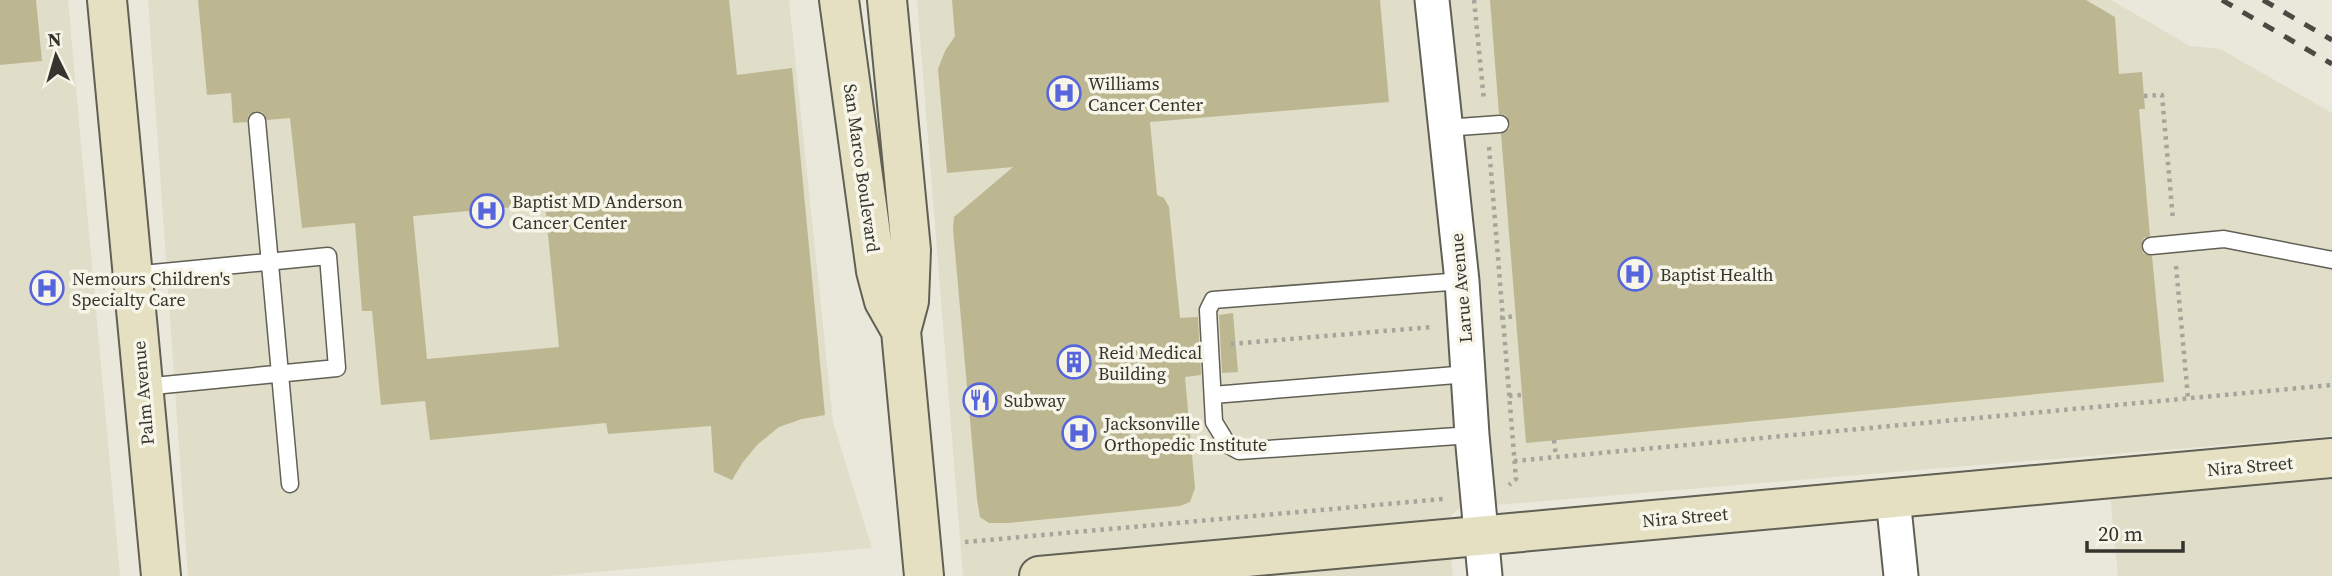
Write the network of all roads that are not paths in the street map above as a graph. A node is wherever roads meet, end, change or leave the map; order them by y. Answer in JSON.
{"nodes":[{"id":1,"x":107,"y":0,"type":"edge"},
{"id":2,"x":839,"y":0,"type":"edge"},
{"id":3,"x":887,"y":0,"type":"edge"},
{"id":4,"x":1432,"y":0,"type":"edge"},
{"id":5,"x":257,"y":121,"type":"dead end"},
{"id":6,"x":1493,"y":125,"type":"road end"},
{"id":7,"x":1445,"y":128,"type":"junction"},
{"id":8,"x":2151,"y":246,"type":"dead end"},
{"id":9,"x":2332,"y":260,"type":"edge"},
{"id":10,"x":270,"y":263,"type":"junction"},
{"id":11,"x":132,"y":275,"type":"junction"},
{"id":12,"x":1462,"y":281,"type":"junction"},
{"id":13,"x":901,"y":331,"type":"junction"},
{"id":14,"x":279,"y":373,"type":"junction"},
{"id":15,"x":1468,"y":374,"type":"junction"},
{"id":16,"x":142,"y":387,"type":"junction"},
{"id":17,"x":1213,"y":395,"type":"junction"},
{"id":18,"x":1472,"y":435,"type":"junction"},
{"id":19,"x":2332,"y":458,"type":"edge"},
{"id":20,"x":290,"y":484,"type":"dead end"},
{"id":21,"x":1893,"y":498,"type":"junction"},
{"id":22,"x":1481,"y":536,"type":"junction"},
{"id":23,"x":1206,"y":568,"type":"edge"},
{"id":24,"x":160,"y":576,"type":"edge"},
{"id":25,"x":924,"y":576,"type":"edge"},
{"id":26,"x":1039,"y":576,"type":"edge"},
{"id":27,"x":1485,"y":576,"type":"edge"},
{"id":28,"x":1901,"y":576,"type":"edge"}],
"edges":[{"from":1,"to":11,"type":"street","name":"Palm Avenue"},
{"from":2,"to":13,"type":"street","name":"San Marco Boulevard"},
{"from":3,"to":13,"type":"street","name":"San Marco Boulevard"},
{"from":4,"to":7,"type":"street","name":"Larue Avenue"},
{"from":5,"to":10,"type":"lane"},
{"from":6,"to":7,"type":"lane"},
{"from":7,"to":12,"type":"street","name":"Larue Avenue"},
{"from":8,"to":9,"type":"lane"},
{"from":10,"to":11,"type":"lane"},
{"from":10,"to":14,"type":"lane"},
{"from":10,"to":14,"type":"lane"},
{"from":11,"to":16,"type":"street","name":"Palm Avenue"},
{"from":12,"to":15,"type":"street","name":"Larue Avenue"},
{"from":12,"to":17,"type":"lane"},
{"from":13,"to":25,"type":"street","name":"San Marco Boulevard"},
{"from":14,"to":16,"type":"lane"},
{"from":14,"to":20,"type":"lane"},
{"from":15,"to":17,"type":"lane"},
{"from":15,"to":18,"type":"street","name":"Larue Avenue"},
{"from":16,"to":24,"type":"street","name":"Palm Avenue"},
{"from":17,"to":18,"type":"lane"},
{"from":18,"to":22,"type":"street","name":"Larue Avenue"},
{"from":19,"to":21,"type":"street","name":"Nira Street"},
{"from":21,"to":22,"type":"street","name":"Nira Street"},
{"from":21,"to":28,"type":"street"},
{"from":22,"to":23,"type":"street","name":"Nira Street"},
{"from":22,"to":27,"type":"street","name":"Larue Avenue"},
{"from":23,"to":26,"type":"street","name":"Nira Street"}]}
